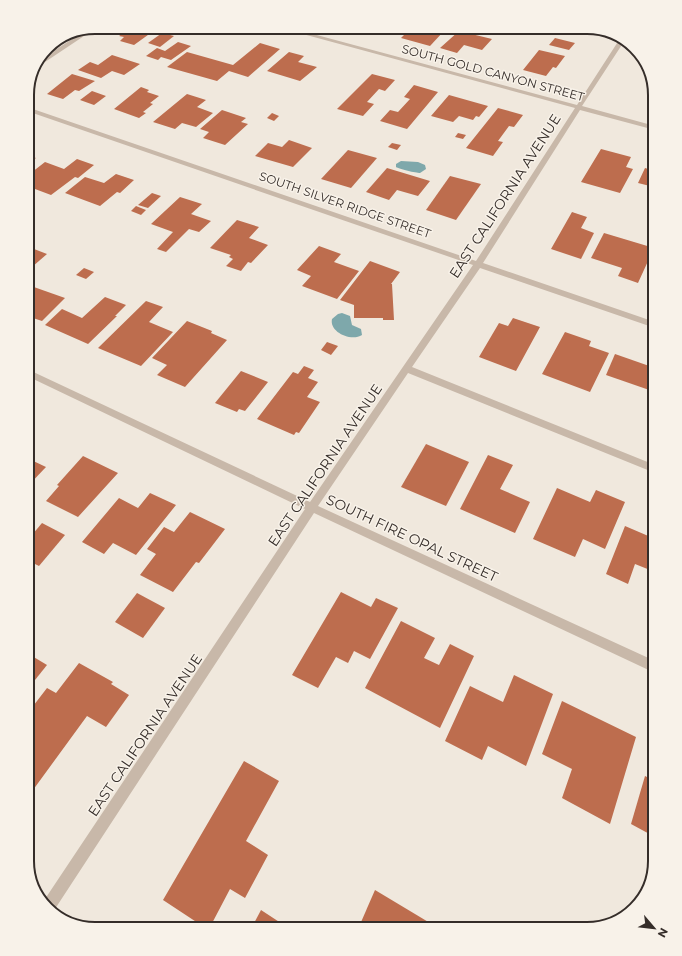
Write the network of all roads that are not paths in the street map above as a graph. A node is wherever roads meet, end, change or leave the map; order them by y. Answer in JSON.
{"nodes":[{"id":1,"x":306,"y":34,"type":"edge"},
{"id":2,"x":78,"y":37,"type":"edge"},
{"id":3,"x":619,"y":44,"type":"edge"},
{"id":4,"x":47,"y":58,"type":"edge"},
{"id":5,"x":579,"y":108,"type":"junction"},
{"id":6,"x":34,"y":111,"type":"edge"},
{"id":7,"x":648,"y":126,"type":"edge"},
{"id":8,"x":478,"y":263,"type":"junction"},
{"id":9,"x":648,"y":323,"type":"edge"},
{"id":10,"x":407,"y":369,"type":"junction"},
{"id":11,"x":34,"y":375,"type":"edge"},
{"id":12,"x":648,"y":466,"type":"edge"},
{"id":13,"x":312,"y":508,"type":"junction"},
{"id":14,"x":648,"y":664,"type":"edge"},
{"id":15,"x":51,"y":903,"type":"edge"}],
"edges":[{"from":1,"to":5,"type":"street","name":"SOUTH GOLD CANYON STREET"},
{"from":2,"to":4,"type":"street"},
{"from":3,"to":5,"type":"street","name":"EAST CALIFORNIA AVENUE"},
{"from":5,"to":7,"type":"street","name":"SOUTH GOLD CANYON STREET"},
{"from":5,"to":8,"type":"street","name":"EAST CALIFORNIA AVENUE"},
{"from":6,"to":8,"type":"street","name":"SOUTH SILVER RIDGE STREET"},
{"from":8,"to":9,"type":"street","name":"SOUTH SILVER RIDGE STREET"},
{"from":8,"to":10,"type":"street","name":"EAST CALIFORNIA AVENUE"},
{"from":10,"to":12,"type":"street"},
{"from":10,"to":13,"type":"street","name":"EAST CALIFORNIA AVENUE"},
{"from":11,"to":13,"type":"street","name":"SOUTH FIRE OPAL STREET"},
{"from":13,"to":14,"type":"street","name":"SOUTH FIRE OPAL STREET"},
{"from":13,"to":15,"type":"street","name":"EAST CALIFORNIA AVENUE"}]}
